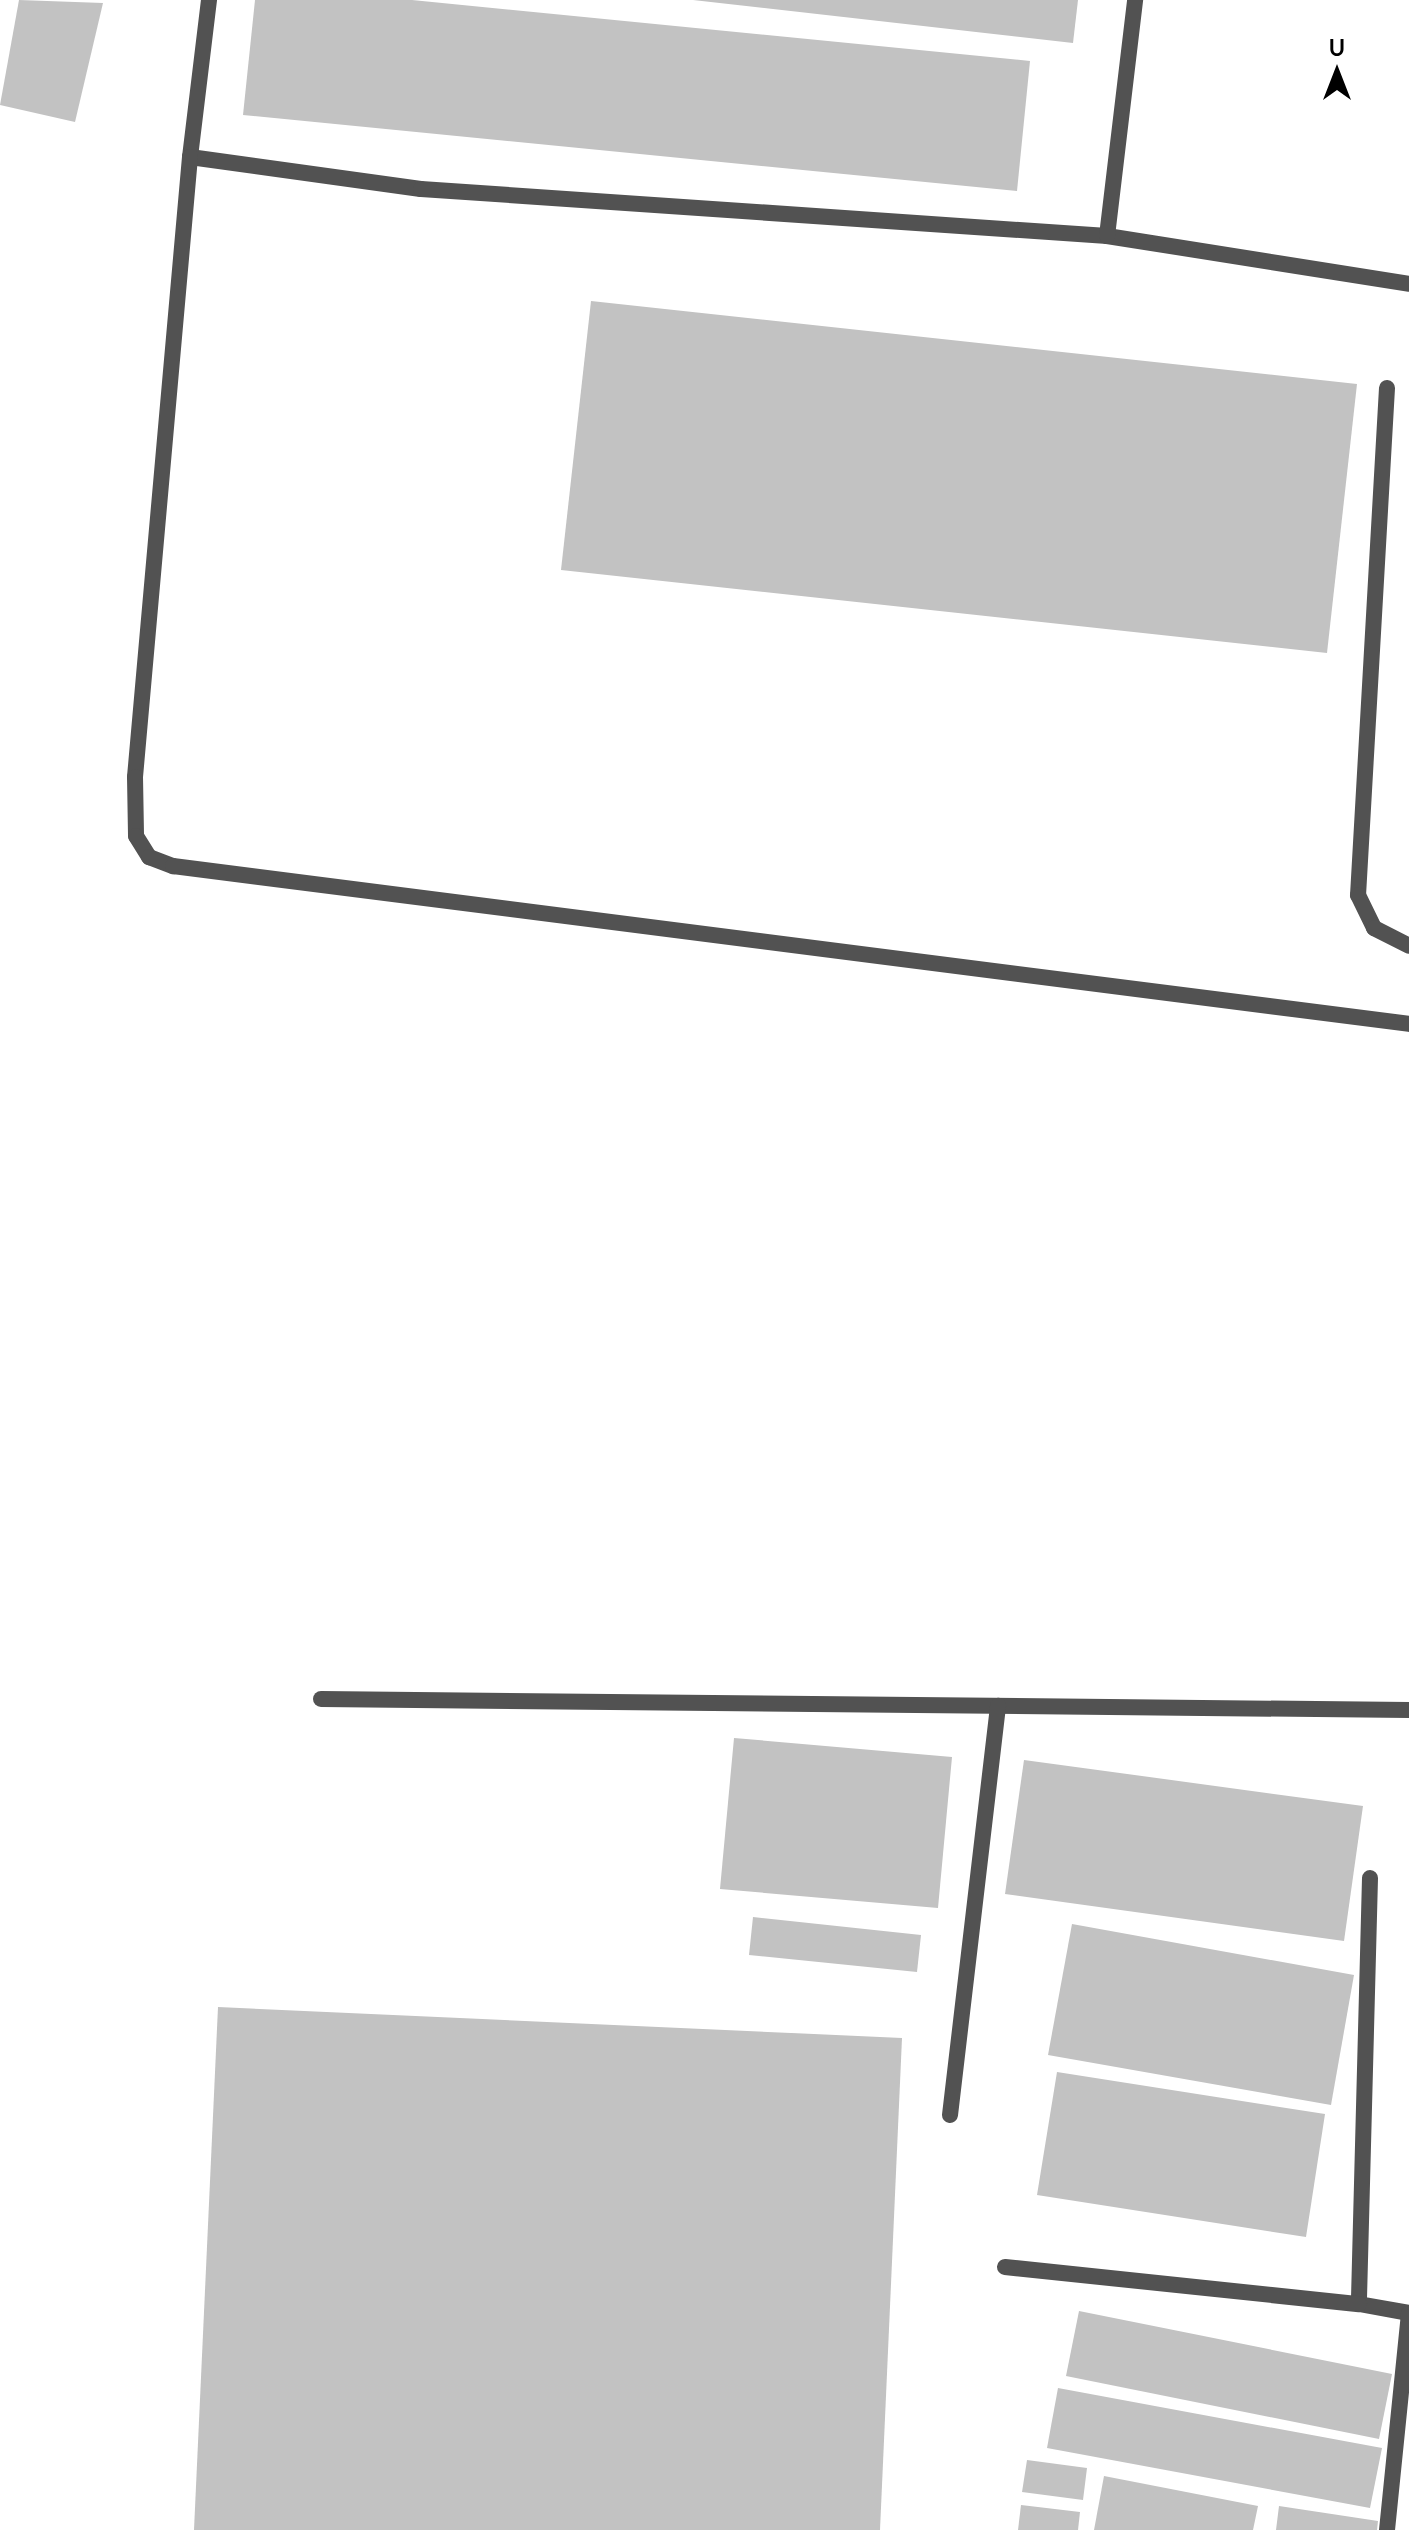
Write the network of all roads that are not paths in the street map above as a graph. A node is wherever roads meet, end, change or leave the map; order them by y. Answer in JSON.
{"nodes":[{"id":1,"x":209,"y":0,"type":"edge"},
{"id":2,"x":1135,"y":0,"type":"edge"},
{"id":3,"x":190,"y":157,"type":"junction"},
{"id":4,"x":1107,"y":236,"type":"junction"},
{"id":5,"x":1409,"y":284,"type":"edge"},
{"id":6,"x":1387,"y":388,"type":"dead end"},
{"id":7,"x":1409,"y":946,"type":"edge"},
{"id":8,"x":1409,"y":1024,"type":"edge"},
{"id":9,"x":321,"y":1699,"type":"dead end"},
{"id":10,"x":998,"y":1706,"type":"junction"},
{"id":11,"x":1409,"y":1710,"type":"edge"},
{"id":12,"x":1370,"y":1878,"type":"dead end"},
{"id":13,"x":950,"y":2115,"type":"dead end"},
{"id":14,"x":1005,"y":2267,"type":"dead end"},
{"id":15,"x":1359,"y":2304,"type":"junction"},
{"id":16,"x":1409,"y":2313,"type":"edge"},
{"id":17,"x":1387,"y":2530,"type":"edge"}],
"edges":[{"from":1,"to":3,"type":"lane"},
{"from":2,"to":4,"type":"lane"},
{"from":3,"to":4,"type":"lane"},
{"from":3,"to":8,"type":"lane"},
{"from":4,"to":5,"type":"lane"},
{"from":6,"to":7,"type":"lane"},
{"from":9,"to":10,"type":"lane"},
{"from":10,"to":11,"type":"lane"},
{"from":10,"to":13,"type":"lane"},
{"from":12,"to":15,"type":"lane"},
{"from":14,"to":15,"type":"lane"},
{"from":15,"to":16,"type":"lane"},
{"from":16,"to":17,"type":"lane"}]}
